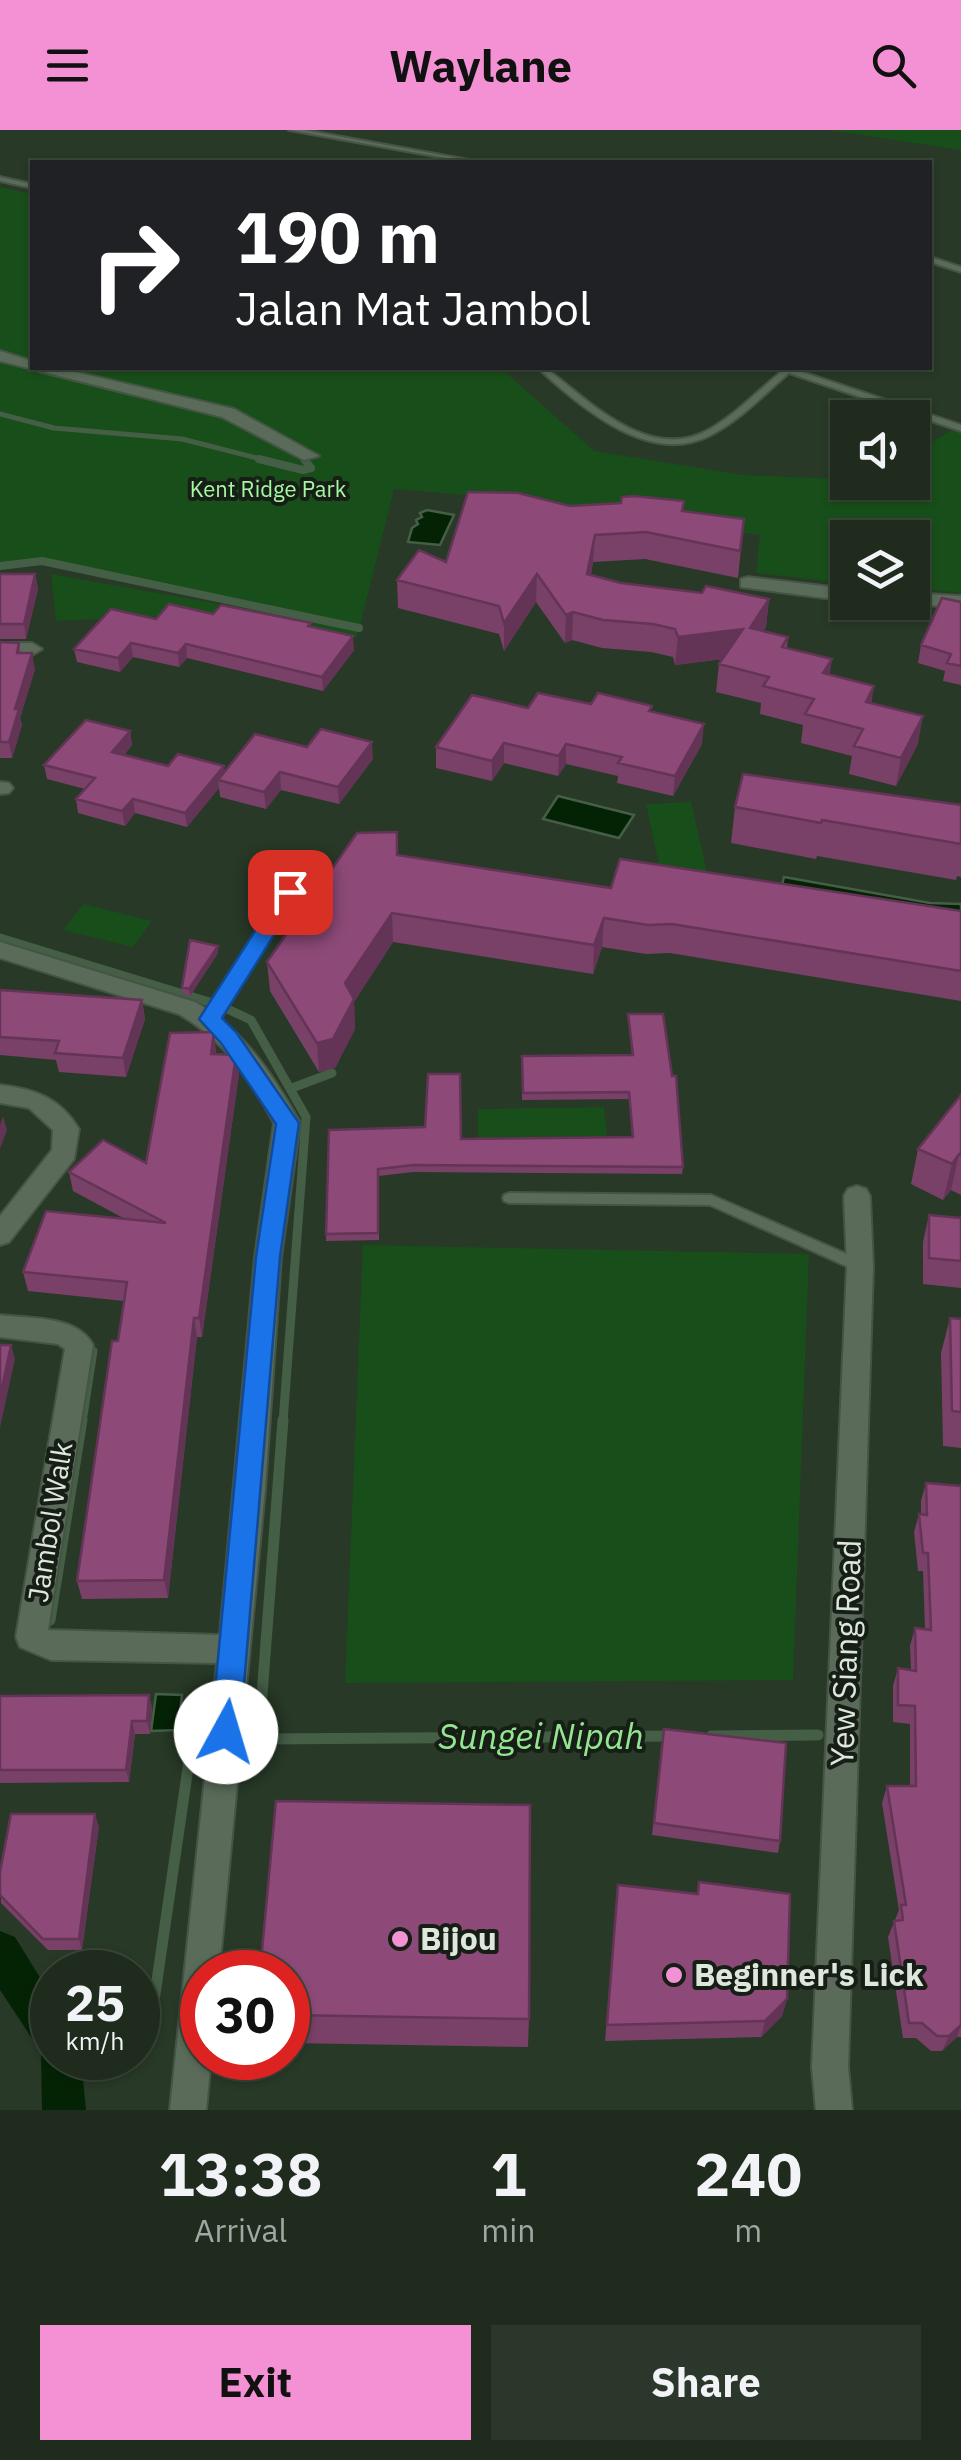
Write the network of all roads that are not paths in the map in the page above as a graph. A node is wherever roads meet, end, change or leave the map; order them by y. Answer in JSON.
{"nodes":[{"id":1,"x":292,"y":130,"type":"edge"},
{"id":2,"x":465,"y":160,"type":"edge"},
{"id":3,"x":0,"y":178,"type":"edge"},
{"id":4,"x":30,"y":186,"type":"edge"},
{"id":5,"x":932,"y":260,"type":"edge"},
{"id":6,"x":961,"y":270,"type":"edge"},
{"id":7,"x":0,"y":356,"type":"edge"},
{"id":8,"x":30,"y":365,"type":"edge"},
{"id":9,"x":49,"y":370,"type":"edge"},
{"id":10,"x":545,"y":370,"type":"edge"},
{"id":11,"x":783,"y":370,"type":"edge"},
{"id":12,"x":787,"y":370,"type":"edge"},
{"id":13,"x":961,"y":428,"type":"edge"},
{"id":14,"x":310,"y":456,"type":"dead end"},
{"id":15,"x":748,"y":583,"type":"dead end"},
{"id":16,"x":830,"y":593,"type":"edge"},
{"id":17,"x":930,"y":600,"type":"edge"},
{"id":18,"x":961,"y":602,"type":"edge"},
{"id":19,"x":0,"y":649,"type":"edge"},
{"id":20,"x":32,"y":650,"type":"edge"},
{"id":21,"x":290,"y":892,"type":"dead end"},
{"id":22,"x":0,"y":950,"type":"edge"},
{"id":23,"x":210,"y":1019,"type":"junction"},
{"id":24,"x":0,"y":1094,"type":"edge"},
{"id":25,"x":858,"y":1196,"type":"dead end"},
{"id":26,"x":509,"y":1198,"type":"dead end"},
{"id":27,"x":0,"y":1236,"type":"edge"},
{"id":28,"x":860,"y":1266,"type":"junction"},
{"id":29,"x":0,"y":1326,"type":"edge"},
{"id":30,"x":234,"y":1649,"type":"junction"},
{"id":31,"x":188,"y":2110,"type":"edge"},
{"id":32,"x":834,"y":2110,"type":"edge"}],
"edges":[{"from":1,"to":2,"type":"lane"},
{"from":3,"to":4,"type":"lane"},
{"from":5,"to":6,"type":"lane"},
{"from":7,"to":8,"type":"street"},
{"from":9,"to":14,"type":"street"},
{"from":10,"to":11,"type":"lane"},
{"from":12,"to":13,"type":"lane"},
{"from":15,"to":16,"type":"street"},
{"from":17,"to":18,"type":"street"},
{"from":19,"to":20,"type":"street"},
{"from":21,"to":23,"type":"lane"},
{"from":22,"to":23,"type":"street"},
{"from":23,"to":30,"type":"street"},
{"from":24,"to":27,"type":"street"},
{"from":25,"to":28,"type":"street","name":"Yew Siang Road"},
{"from":26,"to":28,"type":"lane"},
{"from":28,"to":32,"type":"street","name":"Yew Siang Road"},
{"from":29,"to":30,"type":"street","name":"Jambol Walk"},
{"from":30,"to":31,"type":"street"}]}
